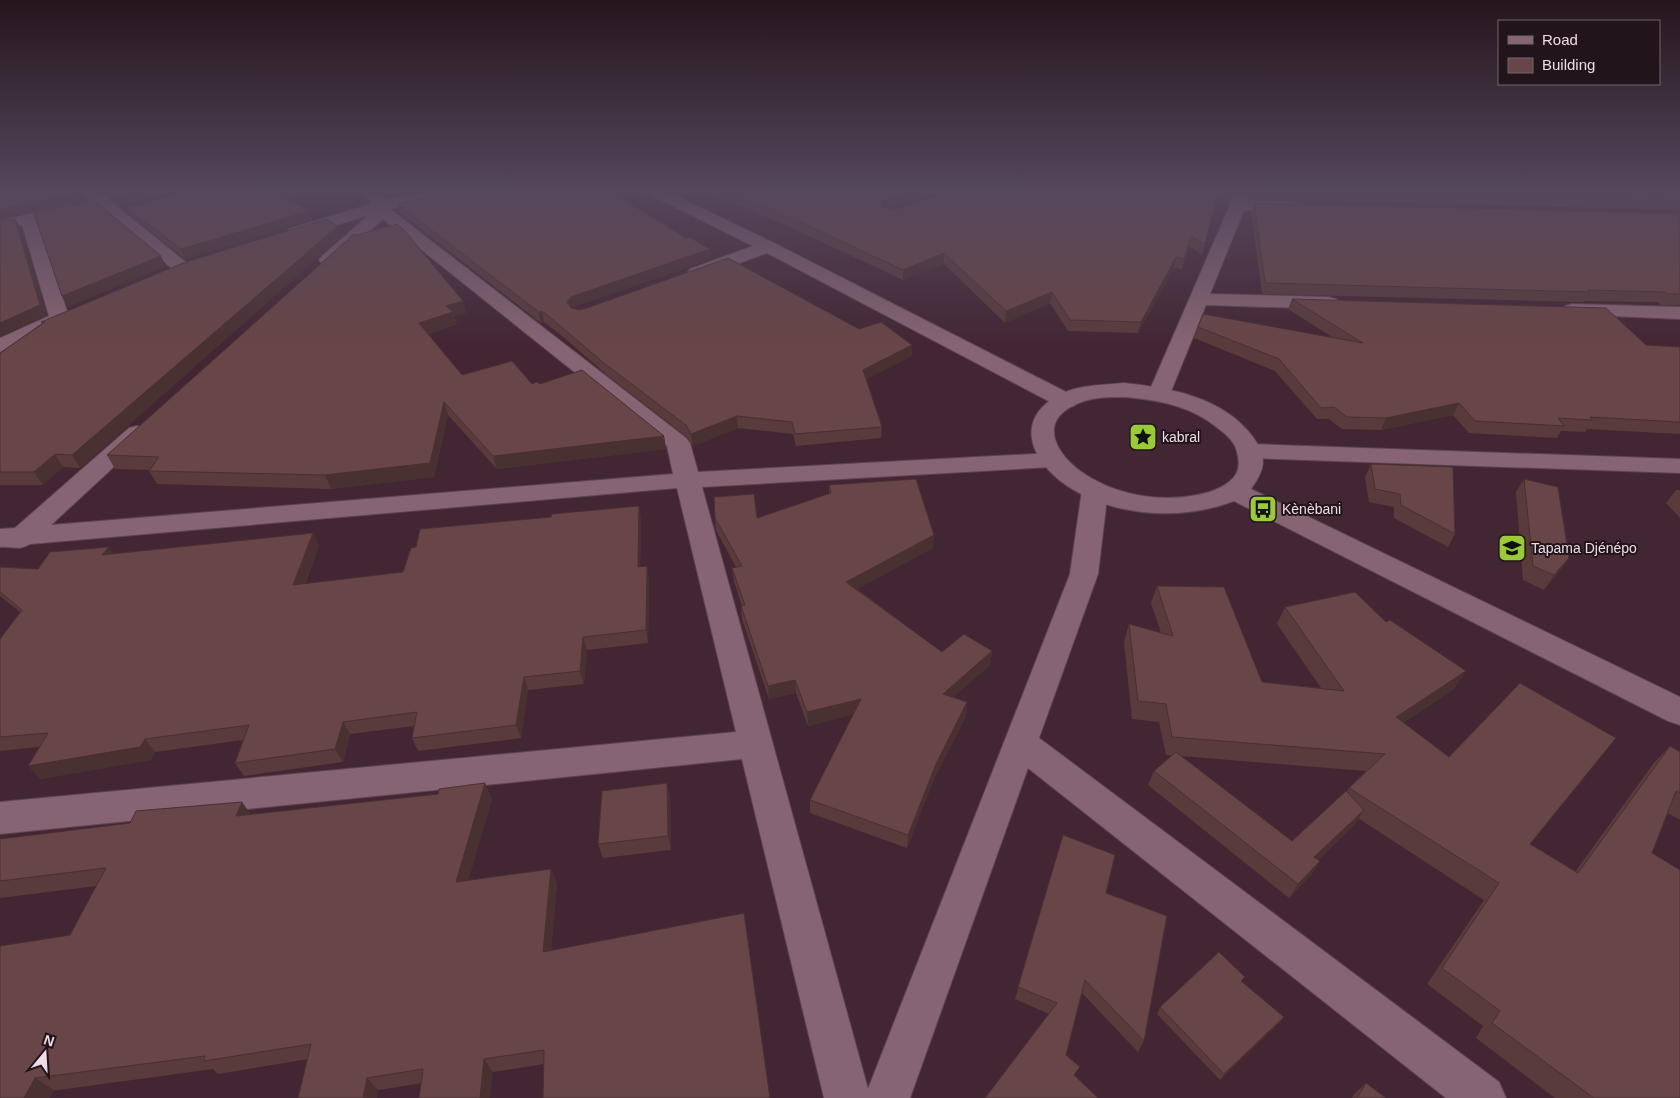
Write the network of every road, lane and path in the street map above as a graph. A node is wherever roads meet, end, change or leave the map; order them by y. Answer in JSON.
{"nodes":[{"id":1,"x":35,"y":242,"type":"edge"},
{"id":2,"x":150,"y":242,"type":"edge"},
{"id":3,"x":343,"y":242,"type":"edge"},
{"id":4,"x":428,"y":242,"type":"edge"},
{"id":5,"x":758,"y":242,"type":"edge"},
{"id":6,"x":1219,"y":242,"type":"edge"},
{"id":7,"x":768,"y":247,"type":"junction"},
{"id":8,"x":201,"y":262,"type":"edge"},
{"id":9,"x":182,"y":268,"type":"junction"},
{"id":10,"x":317,"y":271,"type":"edge"},
{"id":11,"x":165,"y":276,"type":"edge"},
{"id":12,"x":684,"y":277,"type":"edge"},
{"id":13,"x":1198,"y":299,"type":"junction"},
{"id":14,"x":1346,"y":303,"type":"edge"},
{"id":15,"x":1552,"y":310,"type":"edge"},
{"id":16,"x":77,"y":311,"type":"edge"},
{"id":17,"x":1680,"y":313,"type":"edge"},
{"id":18,"x":60,"y":319,"type":"junction"},
{"id":19,"x":0,"y":346,"type":"edge"},
{"id":20,"x":1159,"y":394,"type":"junction"},
{"id":21,"x":1066,"y":401,"type":"junction"},
{"id":22,"x":155,"y":417,"type":"edge"},
{"id":23,"x":1250,"y":451,"type":"junction"},
{"id":24,"x":1051,"y":460,"type":"junction"},
{"id":25,"x":1680,"y":466,"type":"edge"},
{"id":26,"x":688,"y":480,"type":"junction"},
{"id":27,"x":1095,"y":490,"type":"junction"},
{"id":28,"x":1235,"y":491,"type":"junction"},
{"id":29,"x":11,"y":537,"type":"edge"},
{"id":30,"x":0,"y":556,"type":"edge"},
{"id":31,"x":1680,"y":712,"type":"edge"},
{"id":32,"x":1021,"y":743,"type":"junction"},
{"id":33,"x":756,"y":744,"type":"junction"},
{"id":34,"x":0,"y":818,"type":"edge"},
{"id":35,"x":847,"y":1098,"type":"edge"},
{"id":36,"x":888,"y":1098,"type":"edge"},
{"id":37,"x":1483,"y":1098,"type":"edge"}],
"edges":[{"from":1,"to":18,"type":"street"},
{"from":2,"to":9,"type":"street"},
{"from":3,"to":10,"type":"street"},
{"from":4,"to":26,"type":"street"},
{"from":5,"to":7,"type":"street"},
{"from":6,"to":13,"type":"street"},
{"from":7,"to":12,"type":"street"},
{"from":7,"to":21,"type":"street"},
{"from":8,"to":9,"type":"street"},
{"from":9,"to":11,"type":"street"},
{"from":13,"to":14,"type":"street"},
{"from":13,"to":20,"type":"street"},
{"from":15,"to":17,"type":"street"},
{"from":16,"to":18,"type":"street"},
{"from":18,"to":19,"type":"street"},
{"from":20,"to":21,"type":"street"},
{"from":20,"to":23,"type":"street"},
{"from":21,"to":24,"type":"street"},
{"from":22,"to":29,"type":"street"},
{"from":23,"to":25,"type":"street"},
{"from":23,"to":28,"type":"street"},
{"from":24,"to":26,"type":"street"},
{"from":24,"to":27,"type":"street"},
{"from":26,"to":29,"type":"street"},
{"from":26,"to":33,"type":"street"},
{"from":27,"to":28,"type":"street"},
{"from":27,"to":32,"type":"street"},
{"from":28,"to":31,"type":"street"},
{"from":29,"to":30,"type":"street"},
{"from":32,"to":36,"type":"street"},
{"from":32,"to":37,"type":"street"},
{"from":33,"to":34,"type":"street"},
{"from":33,"to":35,"type":"street"}]}
